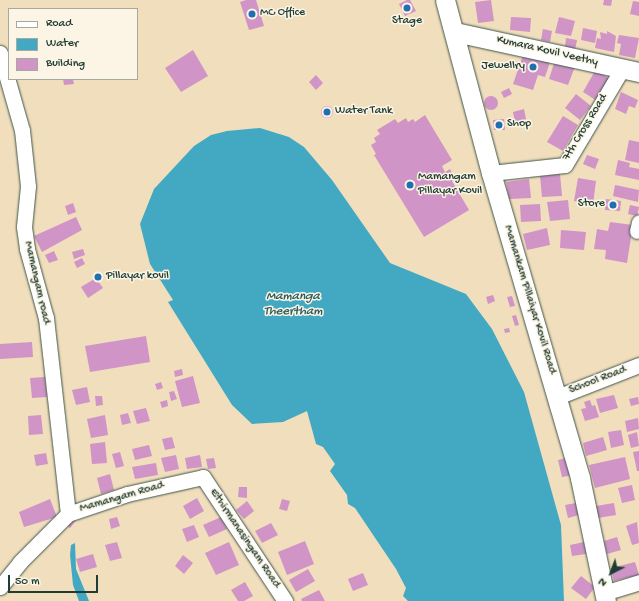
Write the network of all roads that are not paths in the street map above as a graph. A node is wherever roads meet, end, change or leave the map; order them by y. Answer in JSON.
{"nodes":[{"id":1,"x":445,"y":0,"type":"edge"},
{"id":2,"x":455,"y":32,"type":"junction"},
{"id":3,"x":0,"y":53,"type":"edge"},
{"id":4,"x":630,"y":71,"type":"edge"},
{"id":5,"x":491,"y":173,"type":"junction"},
{"id":6,"x":639,"y":365,"type":"edge"},
{"id":7,"x":557,"y":396,"type":"junction"},
{"id":8,"x":203,"y":477,"type":"joint"},
{"id":9,"x":68,"y":514,"type":"junction"},
{"id":10,"x":639,"y":582,"type":"edge"},
{"id":11,"x":0,"y":587,"type":"edge"},
{"id":12,"x":605,"y":597,"type":"edge"},
{"id":13,"x":285,"y":601,"type":"edge"}],
"edges":[{"from":1,"to":2,"type":"main road","name":"Mamankam Pillaiyar Kovil Road"},
{"from":2,"to":4,"type":"main road","name":"Kumara Kovil Veethy"},
{"from":2,"to":5,"type":"main road","name":"Mamankam Pillaiyar Kovil Road"},
{"from":3,"to":9,"type":"street","name":"Mamangam road"},
{"from":4,"to":5,"type":"street","name":"7th Cross Road"},
{"from":5,"to":7,"type":"main road","name":"Mamankam Pillaiyar Kovil Road"},
{"from":6,"to":7,"type":"street","name":"School Road"},
{"from":7,"to":12,"type":"main road","name":"Mamankam Pillaiyar Kovil Road"},
{"from":8,"to":9,"type":"street","name":"Mamangam Road"},
{"from":8,"to":13,"type":"street","name":"Ethirmanasingam Road"},
{"from":9,"to":11,"type":"street","name":"Mamangam Road"},
{"from":10,"to":12,"type":"street"}]}
